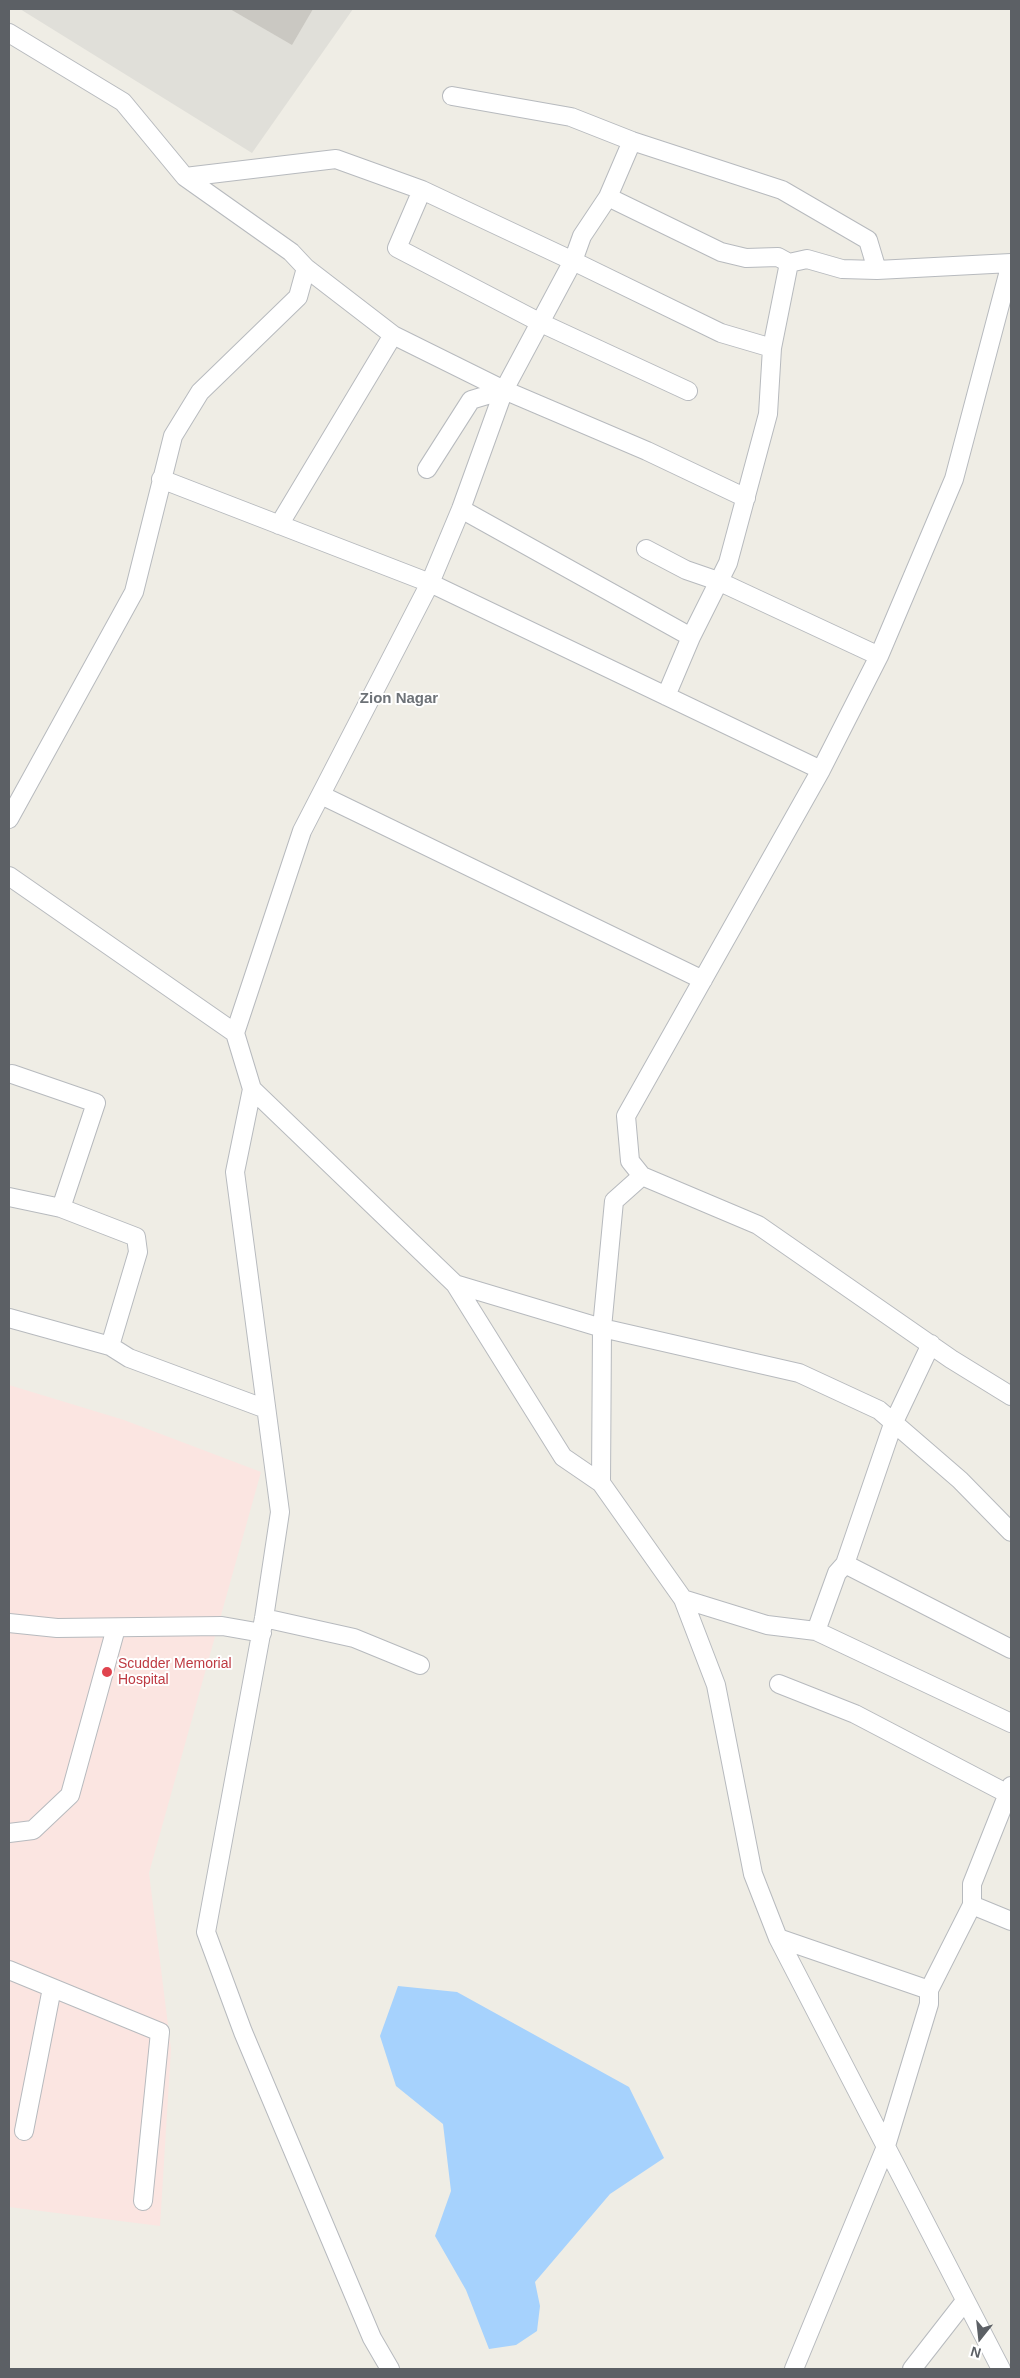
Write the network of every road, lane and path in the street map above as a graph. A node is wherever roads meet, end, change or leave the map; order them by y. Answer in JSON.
{"nodes":[{"id":1,"x":9,"y":33,"type":"edge"},
{"id":2,"x":452,"y":96,"type":"dead end"},
{"id":3,"x":632,"y":141,"type":"junction"},
{"id":4,"x":185,"y":177,"type":"junction"},
{"id":5,"x":422,"y":190,"type":"junction"},
{"id":6,"x":608,"y":197,"type":"junction"},
{"id":7,"x":573,"y":261,"type":"junction"},
{"id":8,"x":1011,"y":263,"type":"edge"},
{"id":9,"x":789,"y":264,"type":"junction"},
{"id":10,"x":306,"y":268,"type":"junction"},
{"id":11,"x":877,"y":270,"type":"junction"},
{"id":12,"x":541,"y":323,"type":"junction"},
{"id":13,"x":393,"y":335,"type":"junction"},
{"id":14,"x":772,"y":348,"type":"junction"},
{"id":15,"x":504,"y":390,"type":"junction"},
{"id":16,"x":688,"y":391,"type":"dead end"},
{"id":17,"x":427,"y":469,"type":"dead end"},
{"id":18,"x":161,"y":479,"type":"junction"},
{"id":19,"x":746,"y":498,"type":"junction"},
{"id":20,"x":461,"y":509,"type":"junction"},
{"id":21,"x":279,"y":525,"type":"junction"},
{"id":22,"x":646,"y":549,"type":"dead end"},
{"id":23,"x":718,"y":581,"type":"junction"},
{"id":24,"x":430,"y":583,"type":"junction"},
{"id":25,"x":691,"y":637,"type":"junction"},
{"id":26,"x":879,"y":656,"type":"junction"},
{"id":27,"x":666,"y":696,"type":"junction"},
{"id":28,"x":821,"y":770,"type":"junction"},
{"id":29,"x":321,"y":795,"type":"junction"},
{"id":30,"x":9,"y":819,"type":"edge"},
{"id":31,"x":9,"y":876,"type":"edge"},
{"id":32,"x":703,"y":980,"type":"junction"},
{"id":33,"x":235,"y":1033,"type":"junction"},
{"id":34,"x":12,"y":1074,"type":"dead end"},
{"id":35,"x":252,"y":1089,"type":"junction"},
{"id":36,"x":642,"y":1176,"type":"junction"},
{"id":37,"x":9,"y":1197,"type":"edge"},
{"id":38,"x":61,"y":1208,"type":"junction"},
{"id":39,"x":454,"y":1284,"type":"junction"},
{"id":40,"x":9,"y":1318,"type":"edge"},
{"id":41,"x":602,"y":1328,"type":"junction"},
{"id":42,"x":931,"y":1344,"type":"junction"},
{"id":43,"x":110,"y":1346,"type":"junction"},
{"id":44,"x":1011,"y":1396,"type":"edge"},
{"id":45,"x":266,"y":1409,"type":"junction"},
{"id":46,"x":893,"y":1424,"type":"junction"},
{"id":47,"x":601,"y":1483,"type":"junction"},
{"id":48,"x":1011,"y":1532,"type":"edge"},
{"id":49,"x":845,"y":1564,"type":"junction"},
{"id":50,"x":683,"y":1599,"type":"junction"},
{"id":51,"x":9,"y":1623,"type":"edge"},
{"id":52,"x":263,"y":1625,"type":"junction"},
{"id":53,"x":116,"y":1628,"type":"junction"},
{"id":54,"x":816,"y":1631,"type":"junction"},
{"id":55,"x":1011,"y":1649,"type":"edge"},
{"id":56,"x":420,"y":1665,"type":"dead end"},
{"id":57,"x":778,"y":1684,"type":"dead end"},
{"id":58,"x":1011,"y":1723,"type":"edge"},
{"id":59,"x":1010,"y":1790,"type":"edge"},
{"id":60,"x":9,"y":1833,"type":"edge"},
{"id":61,"x":972,"y":1905,"type":"junction"},
{"id":62,"x":1011,"y":1922,"type":"edge"},
{"id":63,"x":778,"y":1938,"type":"junction"},
{"id":64,"x":9,"y":1970,"type":"edge"},
{"id":65,"x":52,"y":1988,"type":"junction"},
{"id":66,"x":929,"y":1990,"type":"junction"},
{"id":67,"x":24,"y":2131,"type":"dead end"},
{"id":68,"x":886,"y":2149,"type":"junction"},
{"id":69,"x":143,"y":2202,"type":"dead end"},
{"id":70,"x":965,"y":2301,"type":"junction"},
{"id":71,"x":390,"y":2369,"type":"edge"},
{"id":72,"x":794,"y":2369,"type":"edge"},
{"id":73,"x":912,"y":2369,"type":"edge"},
{"id":74,"x":1001,"y":2369,"type":"edge"}],
"edges":[{"from":1,"to":4,"type":"street"},
{"from":2,"to":3,"type":"street"},
{"from":3,"to":6,"type":"street"},
{"from":3,"to":11,"type":"street"},
{"from":4,"to":5,"type":"street"},
{"from":4,"to":10,"type":"street"},
{"from":5,"to":7,"type":"street"},
{"from":5,"to":12,"type":"street"},
{"from":6,"to":7,"type":"street"},
{"from":6,"to":9,"type":"street"},
{"from":7,"to":12,"type":"street"},
{"from":7,"to":14,"type":"street"},
{"from":8,"to":11,"type":"street"},
{"from":8,"to":26,"type":"street"},
{"from":9,"to":11,"type":"street"},
{"from":9,"to":14,"type":"street"},
{"from":10,"to":13,"type":"street"},
{"from":10,"to":18,"type":"street"},
{"from":12,"to":15,"type":"street"},
{"from":12,"to":16,"type":"street"},
{"from":13,"to":15,"type":"street"},
{"from":13,"to":21,"type":"street"},
{"from":14,"to":19,"type":"street"},
{"from":15,"to":17,"type":"street"},
{"from":15,"to":19,"type":"street"},
{"from":15,"to":20,"type":"street"},
{"from":18,"to":21,"type":"street"},
{"from":18,"to":30,"type":"street"},
{"from":19,"to":23,"type":"street"},
{"from":20,"to":24,"type":"street"},
{"from":20,"to":25,"type":"street"},
{"from":21,"to":24,"type":"street"},
{"from":22,"to":23,"type":"street"},
{"from":23,"to":25,"type":"street"},
{"from":23,"to":26,"type":"street"},
{"from":24,"to":27,"type":"street"},
{"from":24,"to":29,"type":"street"},
{"from":25,"to":27,"type":"street"},
{"from":26,"to":28,"type":"street"},
{"from":27,"to":28,"type":"street"},
{"from":28,"to":32,"type":"street"},
{"from":29,"to":32,"type":"street"},
{"from":29,"to":33,"type":"street"},
{"from":31,"to":33,"type":"street"},
{"from":32,"to":36,"type":"street"},
{"from":33,"to":35,"type":"street"},
{"from":34,"to":38,"type":"street"},
{"from":35,"to":39,"type":"street"},
{"from":35,"to":45,"type":"street"},
{"from":36,"to":41,"type":"street"},
{"from":36,"to":42,"type":"street"},
{"from":37,"to":38,"type":"street"},
{"from":38,"to":43,"type":"street"},
{"from":39,"to":41,"type":"street"},
{"from":39,"to":47,"type":"street"},
{"from":40,"to":43,"type":"street"},
{"from":41,"to":46,"type":"street"},
{"from":41,"to":47,"type":"street"},
{"from":42,"to":44,"type":"street"},
{"from":42,"to":46,"type":"street"},
{"from":43,"to":45,"type":"street"},
{"from":45,"to":52,"type":"street"},
{"from":46,"to":48,"type":"street"},
{"from":46,"to":49,"type":"street"},
{"from":47,"to":50,"type":"street"},
{"from":49,"to":54,"type":"street"},
{"from":49,"to":55,"type":"street"},
{"from":50,"to":54,"type":"street"},
{"from":50,"to":63,"type":"street"},
{"from":51,"to":53,"type":"street"},
{"from":52,"to":53,"type":"street"},
{"from":52,"to":56,"type":"street"},
{"from":52,"to":71,"type":"street"},
{"from":53,"to":60,"type":"street"},
{"from":54,"to":58,"type":"street"},
{"from":57,"to":59,"type":"street"},
{"from":59,"to":61,"type":"street"},
{"from":61,"to":62,"type":"street"},
{"from":61,"to":66,"type":"street"},
{"from":63,"to":66,"type":"street"},
{"from":63,"to":68,"type":"street"},
{"from":64,"to":65,"type":"street"},
{"from":65,"to":67,"type":"street"},
{"from":65,"to":69,"type":"street"},
{"from":66,"to":68,"type":"street"},
{"from":68,"to":70,"type":"street"},
{"from":68,"to":72,"type":"street"},
{"from":70,"to":73,"type":"street"},
{"from":70,"to":74,"type":"street"}]}
